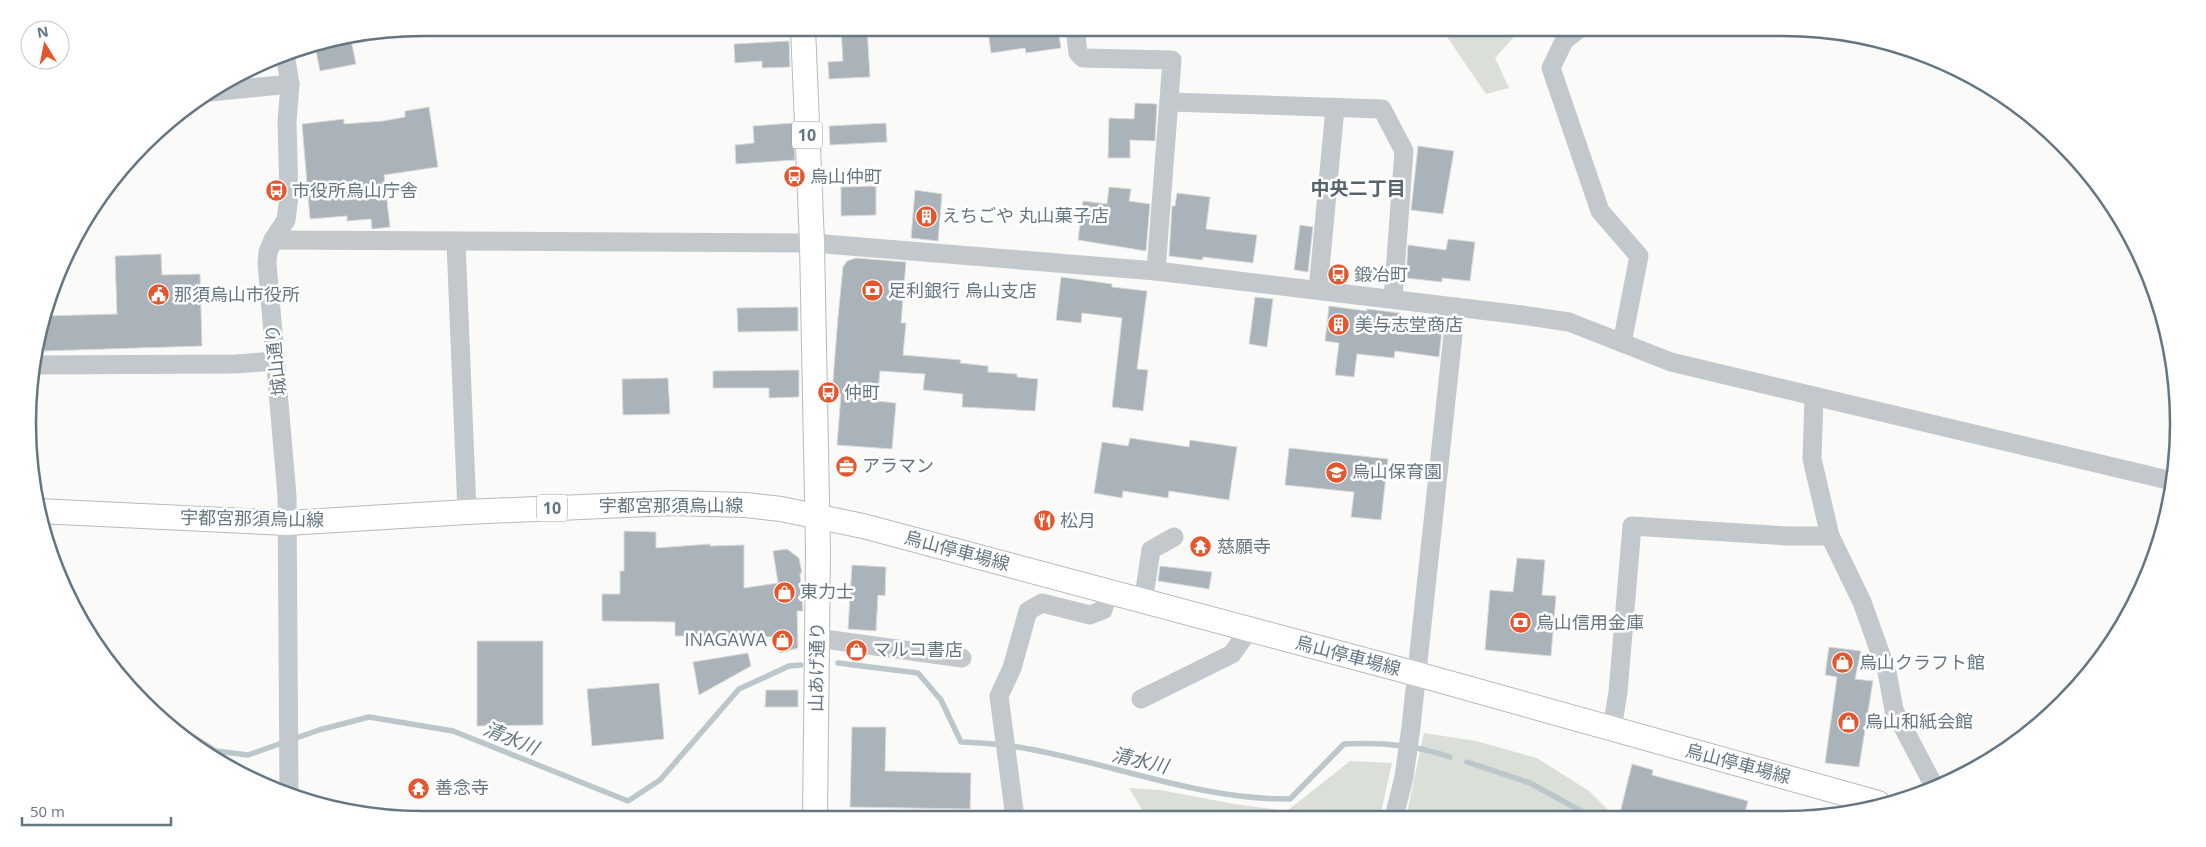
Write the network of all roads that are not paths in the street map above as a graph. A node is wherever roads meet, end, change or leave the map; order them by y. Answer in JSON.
{"nodes":[{"id":1,"x":803,"y":36,"type":"edge"},
{"id":2,"x":1076,"y":36,"type":"edge"},
{"id":3,"x":1570,"y":36,"type":"edge"},
{"id":4,"x":286,"y":62,"type":"edge"},
{"id":5,"x":290,"y":84,"type":"junction"},
{"id":6,"x":226,"y":90,"type":"edge"},
{"id":7,"x":1170,"y":102,"type":"junction"},
{"id":8,"x":1335,"y":108,"type":"junction"},
{"id":9,"x":273,"y":240,"type":"junction"},
{"id":10,"x":456,"y":242,"type":"junction"},
{"id":11,"x":812,"y":243,"type":"junction"},
{"id":12,"x":1156,"y":271,"type":"junction"},
{"id":13,"x":1318,"y":290,"type":"junction"},
{"id":14,"x":1393,"y":299,"type":"junction"},
{"id":15,"x":1456,"y":307,"type":"junction"},
{"id":16,"x":1622,"y":343,"type":"junction"},
{"id":17,"x":275,"y":361,"type":"junction"},
{"id":18,"x":41,"y":365,"type":"edge"},
{"id":19,"x":1814,"y":397,"type":"junction"},
{"id":20,"x":2165,"y":479,"type":"edge"},
{"id":21,"x":46,"y":511,"type":"edge"},
{"id":22,"x":468,"y":512,"type":"junction"},
{"id":23,"x":817,"y":515,"type":"junction"},
{"id":24,"x":287,"y":523,"type":"junction"},
{"id":25,"x":1830,"y":536,"type":"junction"},
{"id":26,"x":1174,"y":538,"type":"dead end"},
{"id":27,"x":1108,"y":592,"type":"junction"},
{"id":28,"x":1143,"y":602,"type":"junction"},
{"id":29,"x":1249,"y":630,"type":"junction"},
{"id":30,"x":817,"y":638,"type":"junction"},
{"id":31,"x":962,"y":658,"type":"dead end"},
{"id":32,"x":1417,"y":674,"type":"junction"},
{"id":33,"x":1141,"y":699,"type":"dead end"},
{"id":34,"x":1612,"y":729,"type":"junction"},
{"id":35,"x":1931,"y":781,"type":"edge"},
{"id":36,"x":289,"y":786,"type":"edge"},
{"id":37,"x":1870,"y":801,"type":"edge"},
{"id":38,"x":815,"y":811,"type":"edge"},
{"id":39,"x":1014,"y":811,"type":"edge"},
{"id":40,"x":1395,"y":811,"type":"edge"}],
"edges":[{"from":1,"to":11,"type":"main road","number":"10"},
{"from":2,"to":7,"type":"street"},
{"from":3,"to":16,"type":"street"},
{"from":4,"to":5,"type":"street","name":"城山通り"},
{"from":5,"to":6,"type":"street"},
{"from":5,"to":9,"type":"street","name":"城山通り"},
{"from":7,"to":8,"type":"street"},
{"from":7,"to":12,"type":"street"},
{"from":8,"to":13,"type":"street"},
{"from":8,"to":14,"type":"street"},
{"from":9,"to":10,"type":"street"},
{"from":9,"to":17,"type":"street","name":"城山通り"},
{"from":10,"to":11,"type":"street"},
{"from":10,"to":22,"type":"street"},
{"from":11,"to":12,"type":"street"},
{"from":11,"to":23,"type":"main road","number":"10"},
{"from":12,"to":13,"type":"street"},
{"from":13,"to":14,"type":"street"},
{"from":14,"to":15,"type":"street"},
{"from":15,"to":16,"type":"street"},
{"from":15,"to":32,"type":"street"},
{"from":16,"to":19,"type":"street"},
{"from":17,"to":18,"type":"street"},
{"from":17,"to":24,"type":"street","name":"城山通り"},
{"from":19,"to":20,"type":"street"},
{"from":19,"to":25,"type":"street"},
{"from":21,"to":24,"type":"main road","name":"宇都宮那須烏山線","number":"10"},
{"from":22,"to":23,"type":"main road","name":"宇都宮那須烏山線","number":"10"},
{"from":22,"to":24,"type":"main road","name":"宇都宮那須烏山線","number":"10"},
{"from":23,"to":27,"type":"main road","name":"烏山停車場線"},
{"from":23,"to":30,"type":"main road","name":"山あげ通り"},
{"from":24,"to":36,"type":"street","name":"城山通り"},
{"from":25,"to":34,"type":"street"},
{"from":25,"to":35,"type":"street"},
{"from":26,"to":28,"type":"street"},
{"from":27,"to":28,"type":"main road","name":"烏山停車場線"},
{"from":27,"to":39,"type":"street"},
{"from":28,"to":29,"type":"main road","name":"烏山停車場線"},
{"from":29,"to":32,"type":"main road","name":"烏山停車場線"},
{"from":29,"to":33,"type":"street"},
{"from":30,"to":31,"type":"street"},
{"from":30,"to":38,"type":"main road","name":"山あげ通り"},
{"from":32,"to":34,"type":"main road","name":"烏山停車場線"},
{"from":32,"to":40,"type":"street"},
{"from":34,"to":37,"type":"main road","name":"烏山停車場線"}]}
